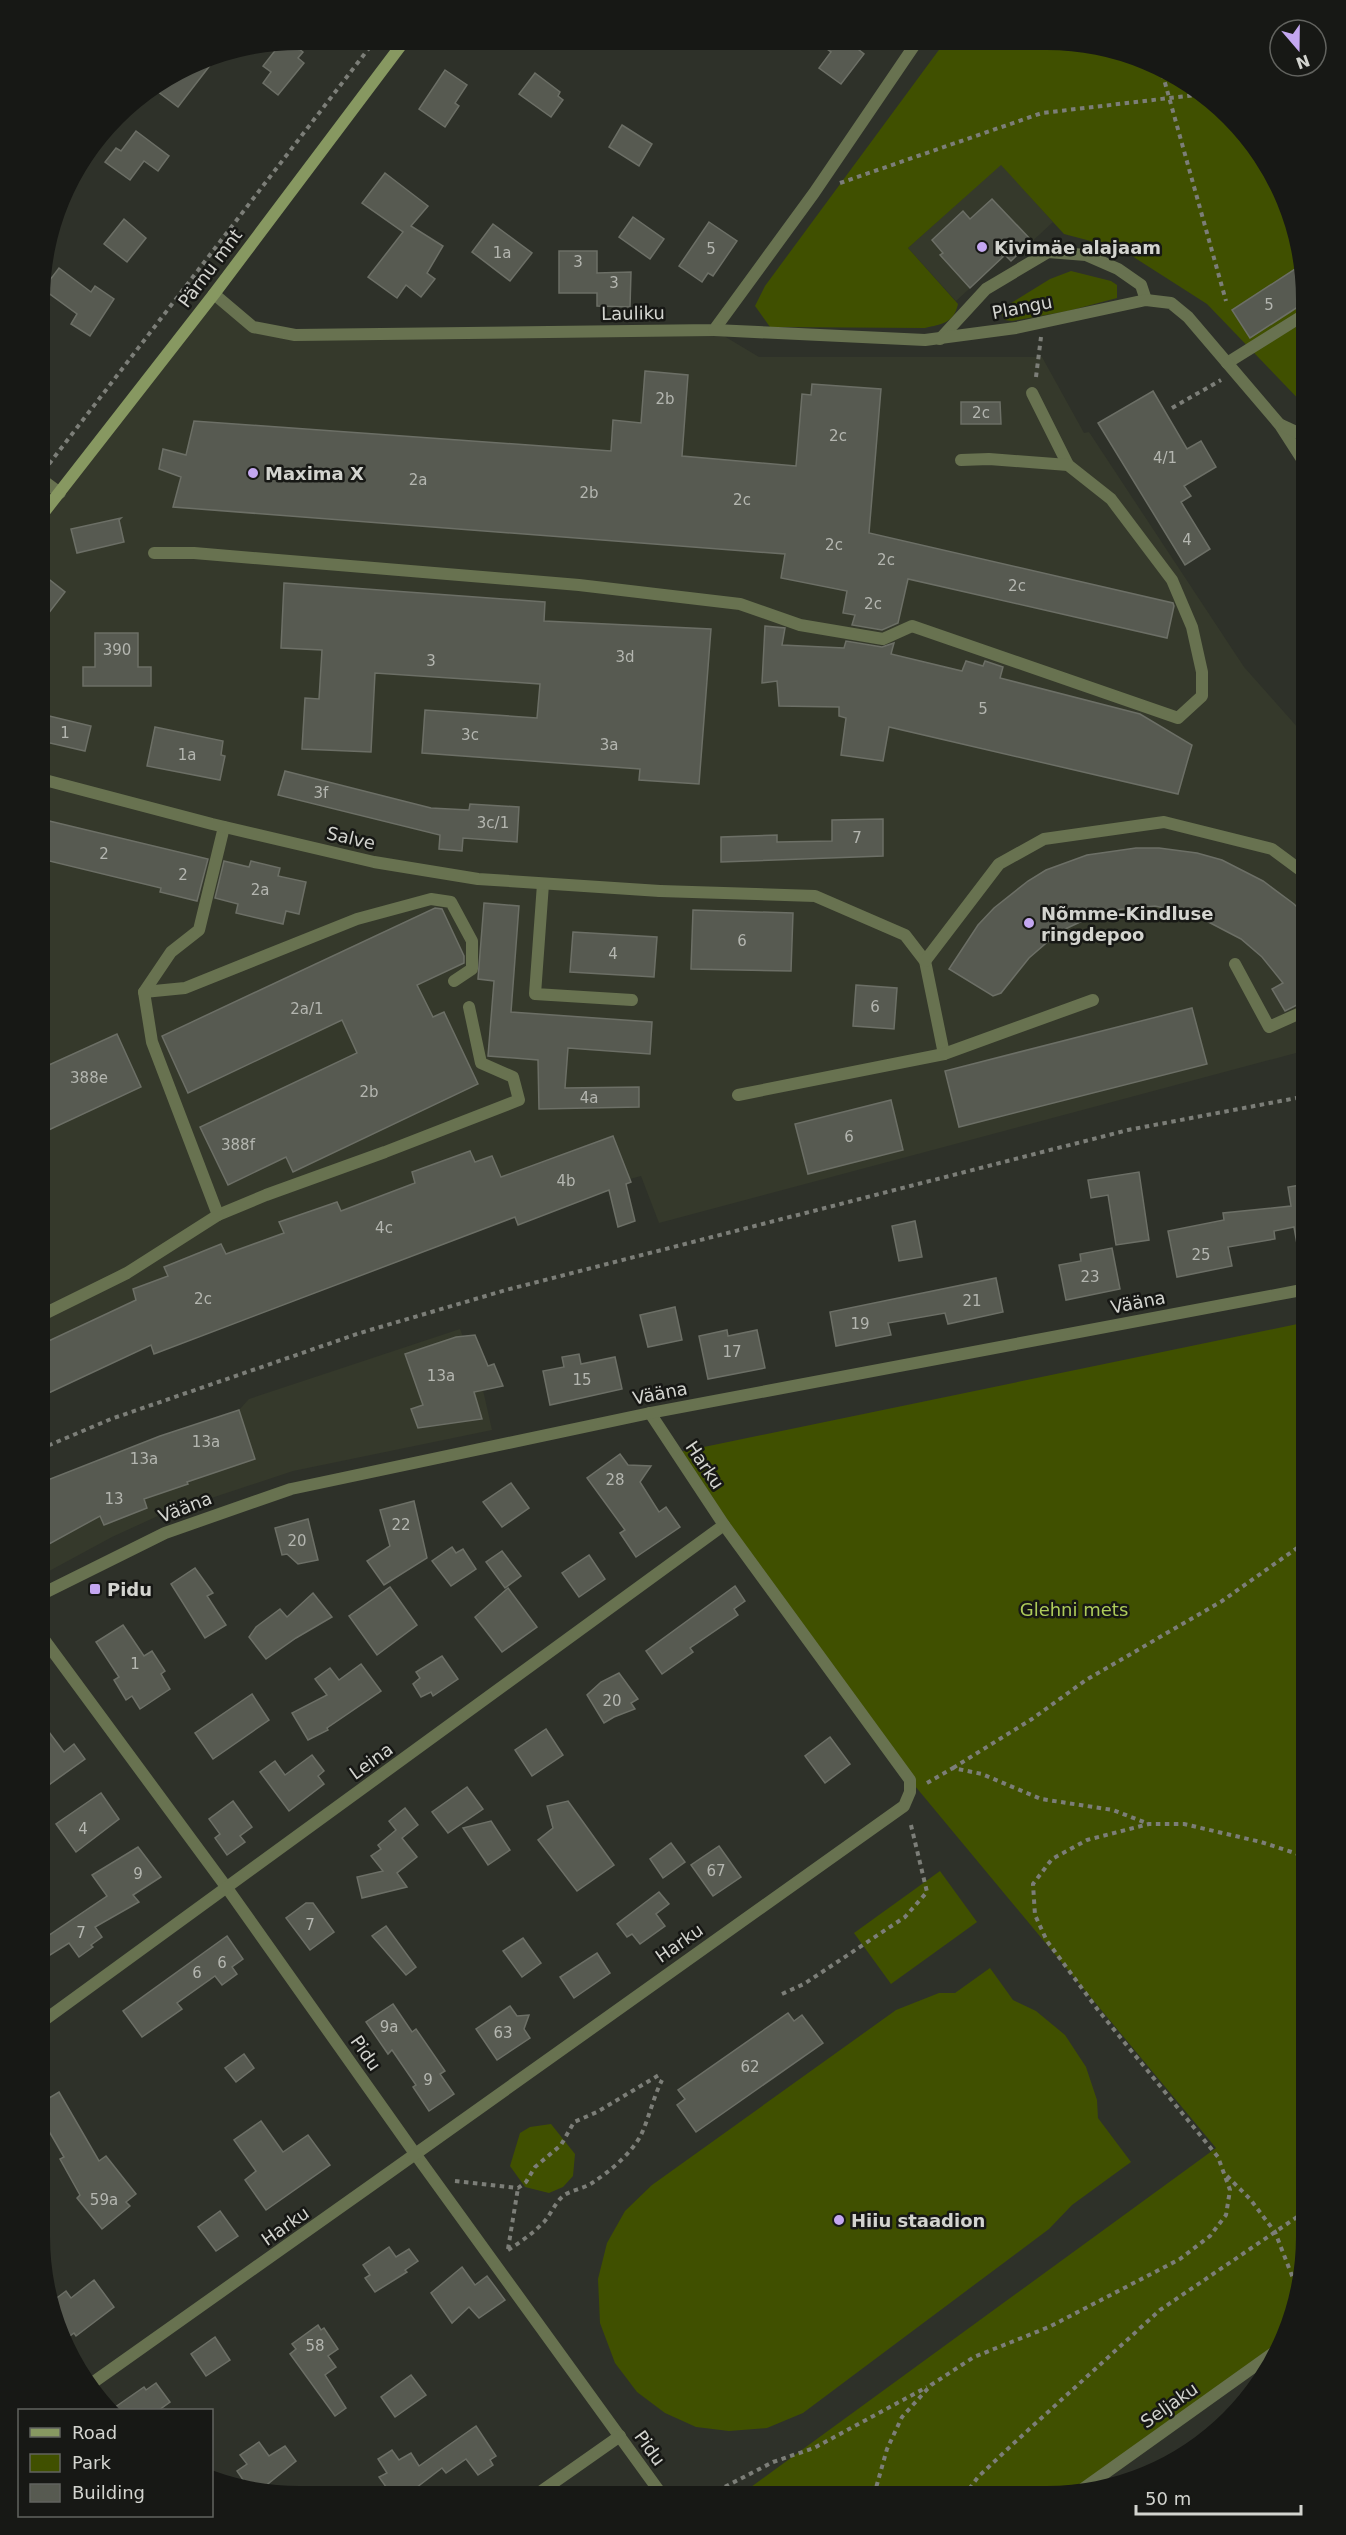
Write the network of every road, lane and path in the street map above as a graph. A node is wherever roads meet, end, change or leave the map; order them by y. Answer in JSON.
{"nodes":[{"id":1,"x":368,"y":50,"type":"edge"},
{"id":2,"x":397,"y":50,"type":"edge"},
{"id":3,"x":911,"y":50,"type":"edge"},
{"id":4,"x":1164,"y":79,"type":"edge"},
{"id":5,"x":1191,"y":96,"type":"edge"},
{"id":6,"x":1170,"y":98,"type":"junction"},
{"id":7,"x":814,"y":193,"type":"junction"},
{"id":8,"x":214,"y":294,"type":"junction"},
{"id":9,"x":1146,"y":300,"type":"junction"},
{"id":10,"x":1226,"y":301,"type":"dead end"},
{"id":11,"x":1296,"y":321,"type":"edge"},
{"id":12,"x":1042,"y":322,"type":"junction"},
{"id":13,"x":714,"y":330,"type":"junction"},
{"id":14,"x":940,"y":339,"type":"junction"},
{"id":15,"x":1231,"y":368,"type":"junction"},
{"id":16,"x":1032,"y":393,"type":"joint"},
{"id":17,"x":1172,"y":408,"type":"dead end"},
{"id":18,"x":1280,"y":425,"type":"junction"},
{"id":19,"x":1296,"y":432,"type":"edge"},
{"id":20,"x":1296,"y":450,"type":"edge"},
{"id":21,"x":961,"y":460,"type":"dead end"},
{"id":22,"x":50,"y":462,"type":"edge"},
{"id":23,"x":1068,"y":465,"type":"junction"},
{"id":24,"x":50,"y":486,"type":"edge"},
{"id":25,"x":60,"y":493,"type":"junction"},
{"id":26,"x":50,"y":505,"type":"edge"},
{"id":27,"x":154,"y":553,"type":"dead end"},
{"id":28,"x":50,"y":781,"type":"edge"},
{"id":29,"x":224,"y":827,"type":"junction"},
{"id":30,"x":1296,"y":867,"type":"edge"},
{"id":31,"x":543,"y":884,"type":"junction"},
{"id":32,"x":925,"y":961,"type":"junction"},
{"id":33,"x":1235,"y":963,"type":"dead end"},
{"id":34,"x":454,"y":981,"type":"dead end"},
{"id":35,"x":144,"y":992,"type":"junction"},
{"id":36,"x":632,"y":1000,"type":"dead end"},
{"id":37,"x":1093,"y":1000,"type":"dead end"},
{"id":38,"x":469,"y":1007,"type":"dead end"},
{"id":39,"x":1296,"y":1015,"type":"edge"},
{"id":40,"x":944,"y":1054,"type":"junction"},
{"id":41,"x":738,"y":1095,"type":"dead end"},
{"id":42,"x":1296,"y":1098,"type":"edge"},
{"id":43,"x":218,"y":1215,"type":"junction"},
{"id":44,"x":1296,"y":1290,"type":"edge"},
{"id":45,"x":50,"y":1311,"type":"edge"},
{"id":46,"x":650,"y":1413,"type":"junction"},
{"id":47,"x":50,"y":1445,"type":"edge"},
{"id":48,"x":724,"y":1525,"type":"junction"},
{"id":49,"x":1296,"y":1549,"type":"edge"},
{"id":50,"x":50,"y":1590,"type":"edge"},
{"id":51,"x":50,"y":1648,"type":"edge"},
{"id":52,"x":953,"y":1768,"type":"junction"},
{"id":53,"x":910,"y":1792,"type":"junction"},
{"id":54,"x":904,"y":1806,"type":"junction"},
{"id":55,"x":1149,"y":1824,"type":"junction"},
{"id":56,"x":1296,"y":1854,"type":"edge"},
{"id":57,"x":227,"y":1888,"type":"junction"},
{"id":58,"x":782,"y":1994,"type":"dead end"},
{"id":59,"x":50,"y":2016,"type":"edge"},
{"id":60,"x":416,"y":2155,"type":"junction"},
{"id":61,"x":1225,"y":2174,"type":"junction"},
{"id":62,"x":436,"y":2183,"type":"junction"},
{"id":63,"x":518,"y":2188,"type":"junction"},
{"id":64,"x":1296,"y":2218,"type":"edge"},
{"id":65,"x":1275,"y":2232,"type":"junction"},
{"id":66,"x":508,"y":2250,"type":"junction"},
{"id":67,"x":502,"y":2274,"type":"junction"},
{"id":68,"x":1293,"y":2278,"type":"edge"},
{"id":69,"x":1264,"y":2360,"type":"edge"},
{"id":70,"x":96,"y":2381,"type":"edge"},
{"id":71,"x":931,"y":2385,"type":"junction"},
{"id":72,"x":620,"y":2436,"type":"junction"},
{"id":73,"x":1092,"y":2482,"type":"edge"},
{"id":74,"x":548,"y":2486,"type":"edge"},
{"id":75,"x":656,"y":2486,"type":"edge"},
{"id":76,"x":726,"y":2486,"type":"edge"},
{"id":77,"x":877,"y":2486,"type":"edge"},
{"id":78,"x":971,"y":2486,"type":"edge"}],
"edges":[{"from":1,"to":22,"type":"path"},
{"from":2,"to":8,"type":"main road","name":"Pärnu mnt"},
{"from":3,"to":7,"type":"street"},
{"from":4,"to":6,"type":"path"},
{"from":5,"to":6,"type":"path"},
{"from":6,"to":7,"type":"path"},
{"from":6,"to":10,"type":"path"},
{"from":7,"to":13,"type":"street"},
{"from":8,"to":13,"type":"street","name":"Lauliku"},
{"from":8,"to":25,"type":"main road","name":"Pärnu mnt"},
{"from":9,"to":12,"type":"street","name":"Plangu"},
{"from":9,"to":14,"type":"street"},
{"from":9,"to":15,"type":"street","name":"Plangu"},
{"from":11,"to":15,"type":"street"},
{"from":12,"to":14,"type":"street","name":"Plangu"},
{"from":12,"to":16,"type":"path"},
{"from":13,"to":14,"type":"street","name":"Plangu"},
{"from":15,"to":17,"type":"path"},
{"from":15,"to":18,"type":"street","name":"Plangu"},
{"from":16,"to":23,"type":"street"},
{"from":18,"to":19,"type":"street","name":"Plangu"},
{"from":18,"to":20,"type":"street","name":"Plangu"},
{"from":21,"to":23,"type":"street"},
{"from":23,"to":27,"type":"street"},
{"from":24,"to":25,"type":"street"},
{"from":25,"to":26,"type":"main road","name":"Pärnu mnt"},
{"from":28,"to":29,"type":"street","name":"Salve"},
{"from":29,"to":31,"type":"street","name":"Salve"},
{"from":29,"to":35,"type":"street"},
{"from":30,"to":32,"type":"street"},
{"from":31,"to":32,"type":"street","name":"Salve"},
{"from":31,"to":36,"type":"street"},
{"from":32,"to":40,"type":"street"},
{"from":33,"to":39,"type":"street"},
{"from":34,"to":35,"type":"street"},
{"from":35,"to":43,"type":"street"},
{"from":37,"to":40,"type":"street"},
{"from":38,"to":43,"type":"street"},
{"from":40,"to":41,"type":"street"},
{"from":42,"to":47,"type":"path"},
{"from":43,"to":45,"type":"street"},
{"from":44,"to":46,"type":"street","name":"Vääna"},
{"from":46,"to":48,"type":"street","name":"Harku"},
{"from":46,"to":50,"type":"street","name":"Vääna"},
{"from":48,"to":53,"type":"street","name":"Harku"},
{"from":48,"to":57,"type":"street","name":"Leina"},
{"from":49,"to":52,"type":"path"},
{"from":51,"to":57,"type":"street","name":"Pidu"},
{"from":52,"to":53,"type":"path"},
{"from":52,"to":55,"type":"path"},
{"from":53,"to":54,"type":"street"},
{"from":54,"to":58,"type":"path"},
{"from":54,"to":60,"type":"street","name":"Harku"},
{"from":55,"to":56,"type":"path"},
{"from":55,"to":61,"type":"path"},
{"from":57,"to":59,"type":"street","name":"Leina"},
{"from":57,"to":60,"type":"street","name":"Pidu"},
{"from":60,"to":62,"type":"street","name":"Pidu"},
{"from":60,"to":70,"type":"street","name":"Harku"},
{"from":61,"to":65,"type":"path"},
{"from":61,"to":71,"type":"path"},
{"from":62,"to":63,"type":"path"},
{"from":62,"to":67,"type":"street","name":"Pidu"},
{"from":63,"to":66,"type":"path"},
{"from":63,"to":66,"type":"path"},
{"from":64,"to":65,"type":"path"},
{"from":65,"to":68,"type":"path"},
{"from":65,"to":78,"type":"path"},
{"from":66,"to":67,"type":"path"},
{"from":67,"to":72,"type":"street","name":"Pidu"},
{"from":69,"to":73,"type":"street","name":"Seljaku"},
{"from":71,"to":76,"type":"path"},
{"from":71,"to":77,"type":"path"},
{"from":72,"to":74,"type":"street"},
{"from":72,"to":75,"type":"street","name":"Pidu"}]}
